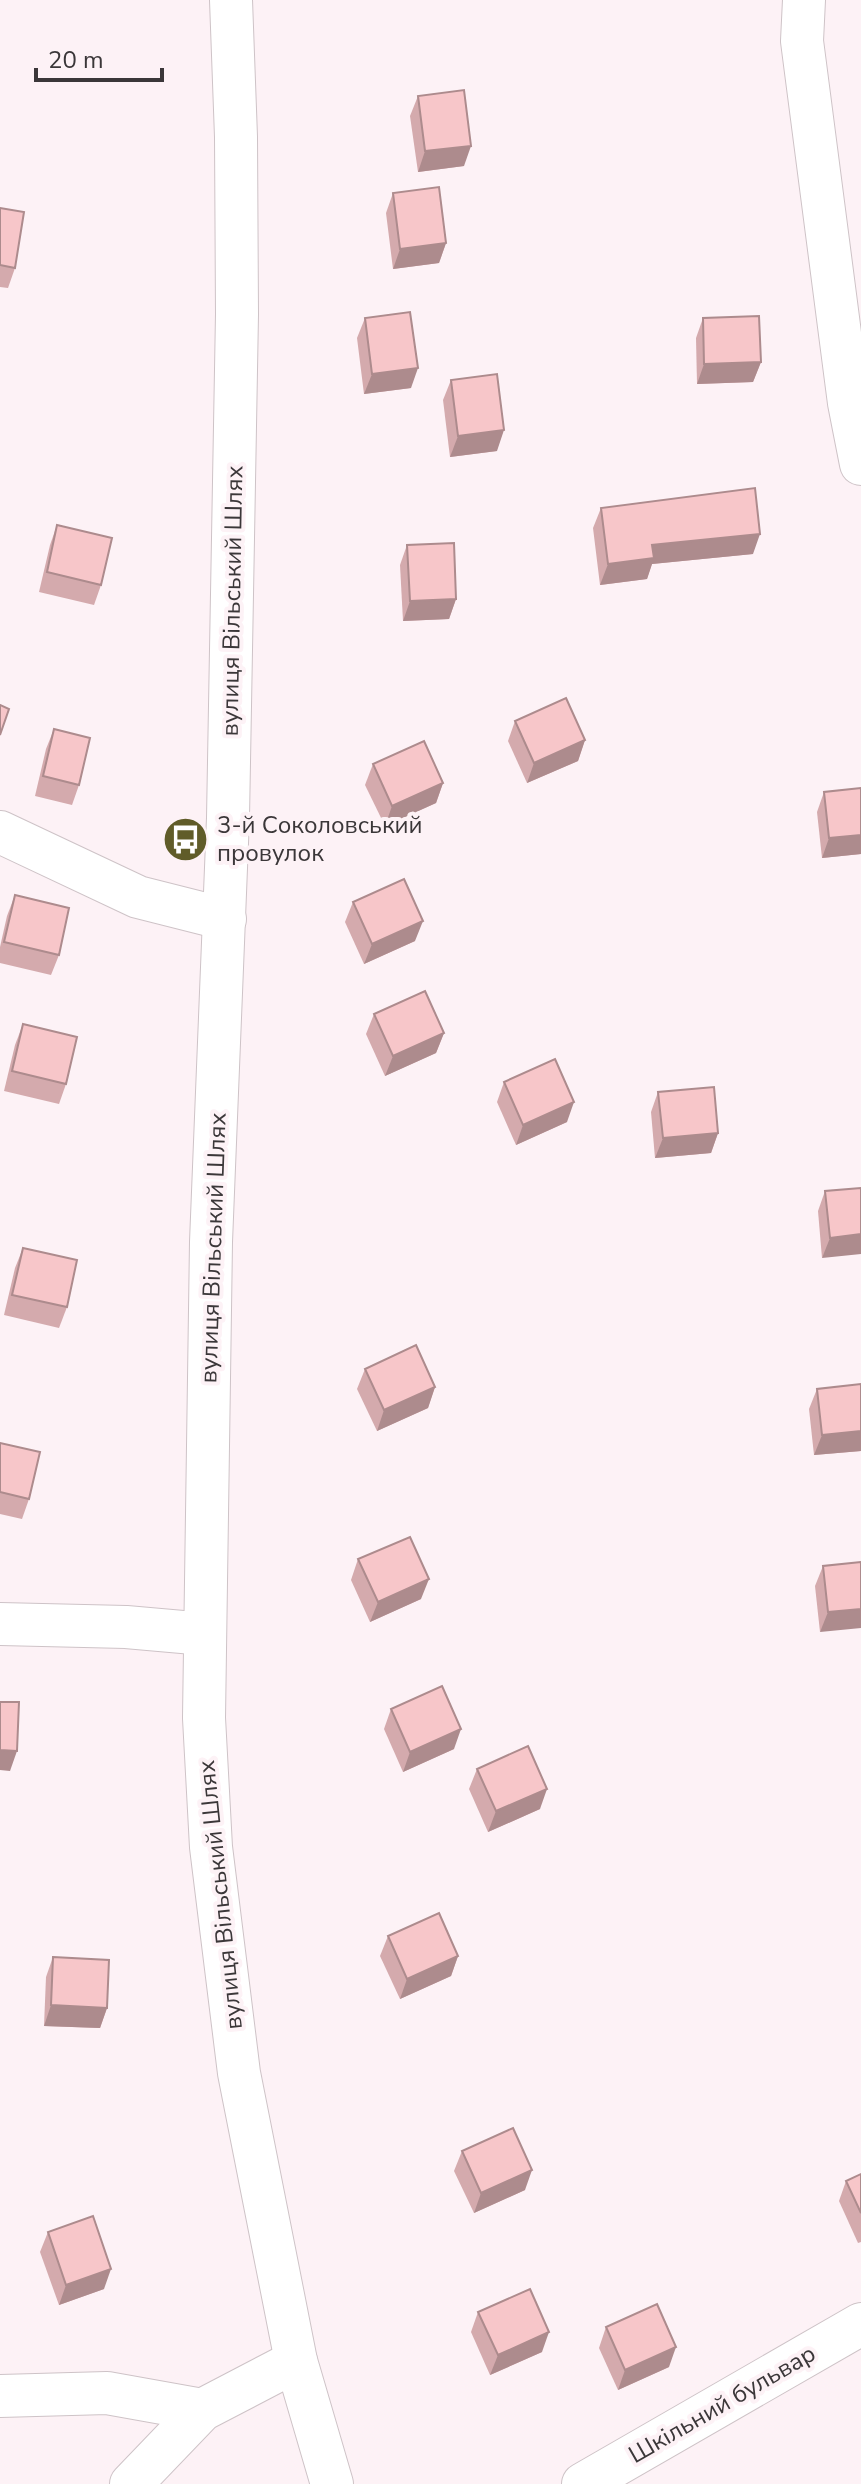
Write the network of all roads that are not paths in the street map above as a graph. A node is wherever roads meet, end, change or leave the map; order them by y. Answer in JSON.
{"nodes":[{"id":1,"x":231,"y":0,"type":"edge"},
{"id":2,"x":804,"y":0,"type":"edge"},
{"id":3,"x":861,"y":464,"type":"edge"},
{"id":4,"x":0,"y":832,"type":"edge"},
{"id":5,"x":225,"y":919,"type":"junction"},
{"id":6,"x":0,"y":1624,"type":"edge"},
{"id":7,"x":205,"y":1634,"type":"junction"},
{"id":8,"x":861,"y":2324,"type":"edge"},
{"id":9,"x":296,"y":2361,"type":"junction"},
{"id":10,"x":0,"y":2396,"type":"edge"},
{"id":11,"x":202,"y":2410,"type":"junction"},
{"id":12,"x":131,"y":2484,"type":"edge"},
{"id":13,"x":332,"y":2484,"type":"edge"},
{"id":14,"x":583,"y":2484,"type":"edge"}],
"edges":[{"from":1,"to":5,"type":"street","name":"вулиця Вільський Шлях"},
{"from":2,"to":3,"type":"street"},
{"from":4,"to":5,"type":"street"},
{"from":5,"to":7,"type":"street","name":"вулиця Вільський Шлях"},
{"from":6,"to":7,"type":"street"},
{"from":7,"to":9,"type":"street","name":"вулиця Вільський Шлях"},
{"from":8,"to":14,"type":"street","name":"Шкільний бульвар"},
{"from":9,"to":11,"type":"street"},
{"from":9,"to":13,"type":"street","name":"вулиця Вільський Шлях"},
{"from":10,"to":11,"type":"street"},
{"from":11,"to":12,"type":"street"}]}
